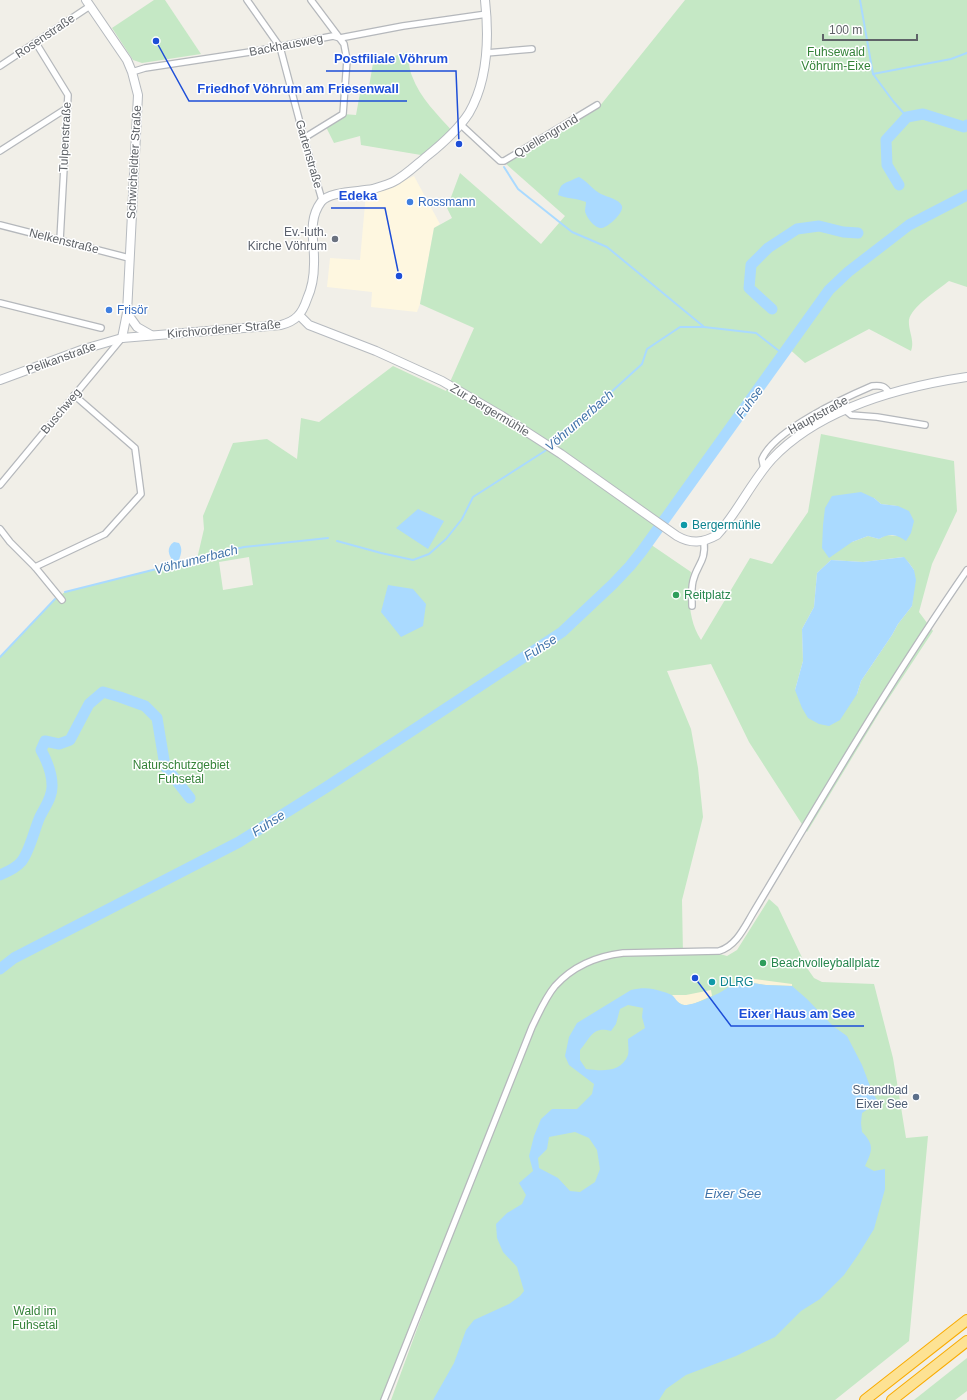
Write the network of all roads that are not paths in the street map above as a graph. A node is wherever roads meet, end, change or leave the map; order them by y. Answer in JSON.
{"nodes":[{"id":1,"x":247,"y":0,"type":"edge"},
{"id":2,"x":311,"y":0,"type":"edge"},
{"id":3,"x":485,"y":0,"type":"edge"},
{"id":4,"x":88,"y":3,"type":"edge"},
{"id":5,"x":487,"y":14,"type":"junction"},
{"id":6,"x":340,"y":38,"type":"junction"},
{"id":7,"x":36,"y":43,"type":"junction"},
{"id":8,"x":280,"y":46,"type":"junction"},
{"id":9,"x":532,"y":50,"type":"dead end"},
{"id":10,"x":486,"y":53,"type":"junction"},
{"id":11,"x":0,"y":66,"type":"edge"},
{"id":12,"x":132,"y":72,"type":"junction"},
{"id":13,"x":597,"y":105,"type":"dead end"},
{"id":14,"x":67,"y":108,"type":"junction"},
{"id":15,"x":460,"y":124,"type":"junction"},
{"id":16,"x":304,"y":138,"type":"junction"},
{"id":17,"x":0,"y":150,"type":"edge"},
{"id":18,"x":322,"y":200,"type":"junction"},
{"id":19,"x":0,"y":225,"type":"edge"},
{"id":20,"x":60,"y":240,"type":"junction"},
{"id":21,"x":129,"y":258,"type":"junction"},
{"id":22,"x":0,"y":303,"type":"edge"},
{"id":23,"x":126,"y":313,"type":"junction"},
{"id":24,"x":299,"y":315,"type":"junction"},
{"id":25,"x":101,"y":328,"type":"dead end"},
{"id":26,"x":151,"y":335,"type":"junction"},
{"id":27,"x":122,"y":338,"type":"junction"},
{"id":28,"x":967,"y":377,"type":"edge"},
{"id":29,"x":0,"y":380,"type":"edge"},
{"id":30,"x":890,"y":394,"type":"junction"},
{"id":31,"x":74,"y":395,"type":"junction"},
{"id":32,"x":845,"y":410,"type":"junction"},
{"id":33,"x":925,"y":425,"type":"dead end"},
{"id":34,"x":764,"y":468,"type":"junction"},
{"id":35,"x":0,"y":485,"type":"edge"},
{"id":36,"x":0,"y":529,"type":"edge"},
{"id":37,"x":704,"y":542,"type":"junction"},
{"id":38,"x":35,"y":567,"type":"junction"},
{"id":39,"x":966,"y":573,"type":"edge"},
{"id":40,"x":62,"y":600,"type":"dead end"},
{"id":41,"x":692,"y":606,"type":"dead end"},
{"id":42,"x":967,"y":1320,"type":"edge"},
{"id":43,"x":967,"y":1341,"type":"edge"},
{"id":44,"x":384,"y":1400,"type":"edge"},
{"id":45,"x":865,"y":1400,"type":"edge"},
{"id":46,"x":892,"y":1400,"type":"edge"}],
"edges":[{"from":1,"to":8,"type":"street","name":"Gartenstraße"},
{"from":2,"to":6,"type":"street"},
{"from":3,"to":5,"type":"street"},
{"from":4,"to":7,"type":"street","name":"Rosenstraße"},
{"from":4,"to":12,"type":"street","name":"Schwicheldter Straße"},
{"from":5,"to":6,"type":"street","name":"Backhausweg"},
{"from":5,"to":10,"type":"street"},
{"from":6,"to":8,"type":"street","name":"Backhausweg"},
{"from":6,"to":16,"type":"street"},
{"from":7,"to":11,"type":"street","name":"Rosenstraße"},
{"from":7,"to":14,"type":"street","name":"Tulpenstraße"},
{"from":8,"to":12,"type":"street","name":"Backhausweg"},
{"from":8,"to":16,"type":"street","name":"Gartenstraße"},
{"from":9,"to":10,"type":"street"},
{"from":10,"to":15,"type":"street"},
{"from":12,"to":21,"type":"street","name":"Schwicheldter Straße"},
{"from":13,"to":15,"type":"street","name":"Quellengrund"},
{"from":14,"to":17,"type":"street"},
{"from":14,"to":20,"type":"street","name":"Tulpenstraße"},
{"from":15,"to":18,"type":"street"},
{"from":16,"to":18,"type":"street","name":"Gartenstraße"},
{"from":18,"to":24,"type":"street"},
{"from":19,"to":20,"type":"street","name":"Nelkenstraße"},
{"from":20,"to":21,"type":"street","name":"Nelkenstraße"},
{"from":21,"to":23,"type":"street","name":"Schwicheldter Straße"},
{"from":22,"to":25,"type":"street"},
{"from":23,"to":26,"type":"street"},
{"from":23,"to":27,"type":"street","name":"Schwicheldter Straße"},
{"from":24,"to":26,"type":"street","name":"Kirchvordener Straße"},
{"from":24,"to":37,"type":"street","name":"Zur Bergermühle"},
{"from":26,"to":27,"type":"street","name":"Kirchvordener Straße"},
{"from":27,"to":29,"type":"street","name":"Pelikanstraße"},
{"from":27,"to":31,"type":"street","name":"Buschweg"},
{"from":28,"to":30,"type":"street","name":"Hauptstraße"},
{"from":30,"to":32,"type":"street","name":"Hauptstraße"},
{"from":30,"to":34,"type":"street","name":"Hauptstraße"},
{"from":31,"to":35,"type":"street","name":"Buschweg"},
{"from":31,"to":38,"type":"street"},
{"from":32,"to":33,"type":"street","name":"Hauptstraße"},
{"from":32,"to":34,"type":"street","name":"Hauptstraße"},
{"from":34,"to":37,"type":"street","name":"Hauptstraße"},
{"from":36,"to":38,"type":"street"},
{"from":37,"to":41,"type":"street"},
{"from":38,"to":40,"type":"street"},
{"from":39,"to":44,"type":"street"},
{"from":42,"to":45,"type":"highway"},
{"from":43,"to":46,"type":"highway"}]}
